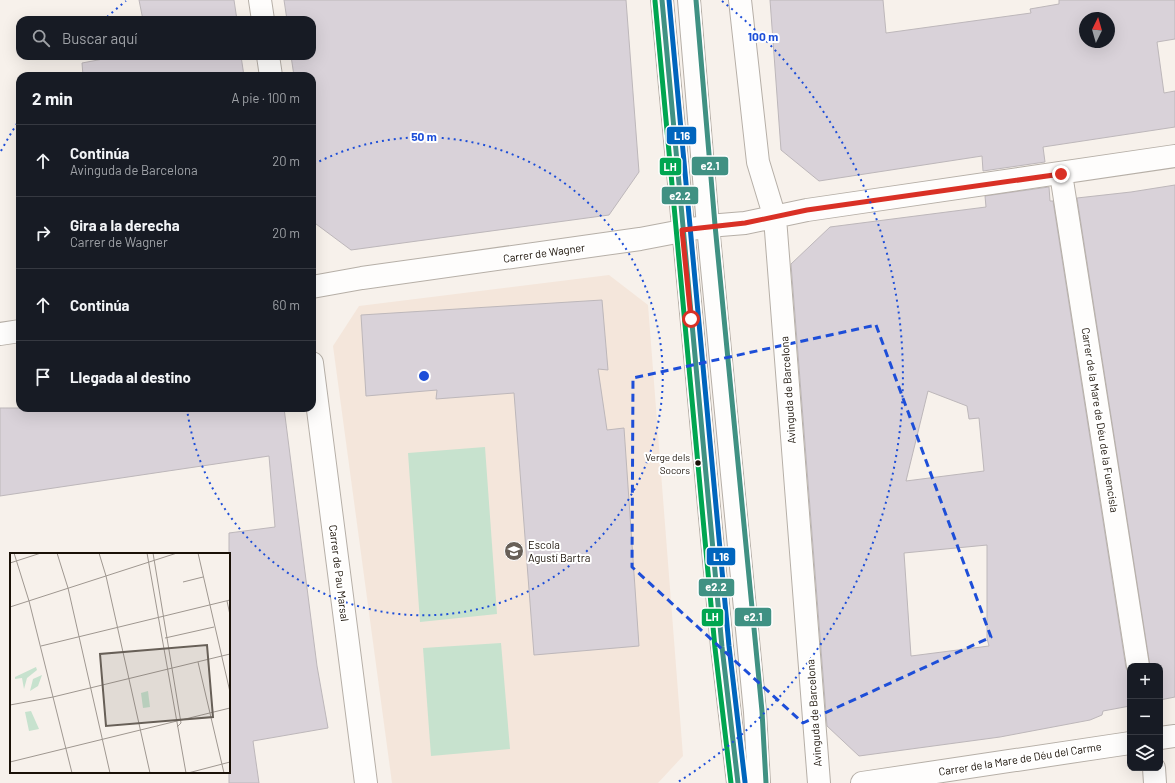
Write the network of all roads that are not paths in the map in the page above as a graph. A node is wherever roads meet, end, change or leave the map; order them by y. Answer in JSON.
{"nodes":[{"id":1,"x":260,"y":0,"type":"edge"},
{"id":2,"x":662,"y":0,"type":"edge"},
{"id":3,"x":689,"y":0,"type":"edge"},
{"id":4,"x":740,"y":0,"type":"edge"},
{"id":5,"x":262,"y":16,"type":"edge"},
{"id":6,"x":269,"y":60,"type":"edge"},
{"id":7,"x":270,"y":72,"type":"edge"},
{"id":8,"x":1175,"y":156,"type":"edge"},
{"id":9,"x":1061,"y":174,"type":"junction"},
{"id":10,"x":775,"y":218,"type":"junction"},
{"id":11,"x":708,"y":226,"type":"junction"},
{"id":12,"x":682,"y":230,"type":"junction"},
{"id":13,"x":316,"y":286,"type":"edge"},
{"id":14,"x":16,"y":332,"type":"edge"},
{"id":15,"x":0,"y":334,"type":"edge"},
{"id":16,"x":316,"y":394,"type":"edge"},
{"id":17,"x":1138,"y":663,"type":"edge"},
{"id":18,"x":1175,"y":736,"type":"edge"},
{"id":19,"x":1163,"y":738,"type":"edge"},
{"id":20,"x":1127,"y":743,"type":"edge"},
{"id":21,"x":1154,"y":771,"type":"edge"},
{"id":22,"x":366,"y":783,"type":"edge"},
{"id":23,"x":738,"y":783,"type":"edge"},
{"id":24,"x":759,"y":783,"type":"edge"},
{"id":25,"x":819,"y":783,"type":"edge"},
{"id":26,"x":862,"y":783,"type":"edge"},
{"id":27,"x":1155,"y":783,"type":"edge"}],
"edges":[{"from":1,"to":5,"type":"street"},
{"from":2,"to":12,"type":"street"},
{"from":3,"to":11,"type":"street"},
{"from":4,"to":10,"type":"street","name":"Avinguda de Barcelona"},
{"from":6,"to":7,"type":"street"},
{"from":8,"to":9,"type":"street","name":"Carrer de Wagner"},
{"from":9,"to":10,"type":"street","name":"Carrer de Wagner"},
{"from":9,"to":17,"type":"street","name":"Carrer de la Mare de Déu de la Fuencisla"},
{"from":10,"to":11,"type":"street","name":"Carrer de Wagner"},
{"from":10,"to":25,"type":"street","name":"Avinguda de Barcelona"},
{"from":11,"to":12,"type":"street","name":"Carrer de Wagner"},
{"from":11,"to":24,"type":"street"},
{"from":12,"to":13,"type":"street","name":"Carrer de Wagner"},
{"from":12,"to":23,"type":"street"},
{"from":14,"to":15,"type":"street"},
{"from":16,"to":22,"type":"street","name":"Carrer de Pau Marsal"},
{"from":18,"to":19,"type":"street"},
{"from":20,"to":26,"type":"street","name":"Carrer de la Mare de Déu del Carme"},
{"from":21,"to":27,"type":"street"}]}
